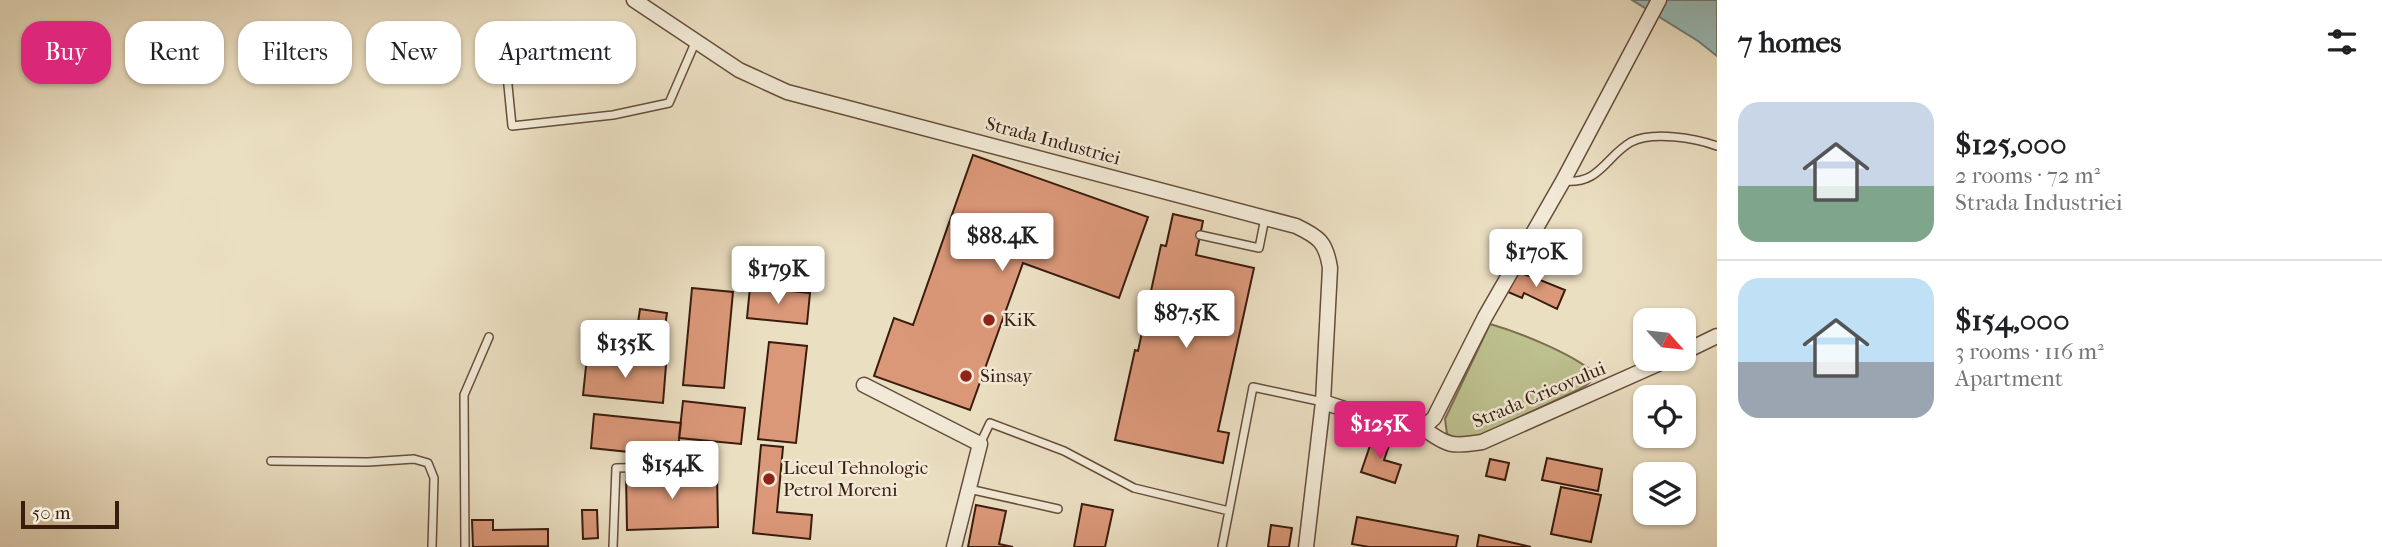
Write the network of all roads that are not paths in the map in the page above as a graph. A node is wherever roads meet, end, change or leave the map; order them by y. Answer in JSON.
{"nodes":[{"id":1,"x":634,"y":0,"type":"edge"},
{"id":2,"x":1659,"y":0,"type":"edge"},
{"id":3,"x":695,"y":43,"type":"junction"},
{"id":4,"x":508,"y":84,"type":"edge"},
{"id":5,"x":1717,"y":146,"type":"edge"},
{"id":6,"x":1563,"y":181,"type":"junction"},
{"id":7,"x":1265,"y":218,"type":"junction"},
{"id":8,"x":1200,"y":234,"type":"dead end"},
{"id":9,"x":1717,"y":336,"type":"edge"},
{"id":10,"x":489,"y":337,"type":"dead end"},
{"id":11,"x":1696,"y":346,"type":"edge"},
{"id":12,"x":1642,"y":371,"type":"edge"},
{"id":13,"x":864,"y":384,"type":"dead end"},
{"id":14,"x":1323,"y":402,"type":"junction"},
{"id":15,"x":1423,"y":428,"type":"junction"},
{"id":16,"x":980,"y":444,"type":"junction"},
{"id":17,"x":271,"y":461,"type":"dead end"},
{"id":18,"x":663,"y":467,"type":"dead end"},
{"id":19,"x":969,"y":489,"type":"junction"},
{"id":20,"x":1058,"y":509,"type":"dead end"},
{"id":21,"x":1229,"y":511,"type":"junction"},
{"id":22,"x":432,"y":547,"type":"edge"},
{"id":23,"x":465,"y":547,"type":"edge"},
{"id":24,"x":613,"y":547,"type":"edge"},
{"id":25,"x":954,"y":547,"type":"edge"},
{"id":26,"x":1222,"y":547,"type":"edge"},
{"id":27,"x":1306,"y":547,"type":"edge"}],
"edges":[{"from":1,"to":3,"type":"street","name":"Strada Industriei"},
{"from":2,"to":6,"type":"street"},
{"from":3,"to":4,"type":"lane"},
{"from":3,"to":7,"type":"street","name":"Strada Industriei"},
{"from":5,"to":6,"type":"lane"},
{"from":6,"to":15,"type":"street"},
{"from":7,"to":8,"type":"lane"},
{"from":7,"to":14,"type":"street","name":"Strada Industriei"},
{"from":9,"to":11,"type":"street"},
{"from":10,"to":23,"type":"lane"},
{"from":12,"to":15,"type":"street","name":"Strada Cricovului"},
{"from":13,"to":16,"type":"street"},
{"from":14,"to":15,"type":"street"},
{"from":14,"to":21,"type":"lane"},
{"from":14,"to":27,"type":"street","name":"Strada Industriei"},
{"from":16,"to":19,"type":"street"},
{"from":16,"to":21,"type":"lane"},
{"from":17,"to":22,"type":"lane"},
{"from":18,"to":24,"type":"lane"},
{"from":19,"to":20,"type":"lane"},
{"from":19,"to":25,"type":"street"},
{"from":21,"to":26,"type":"lane"}]}
